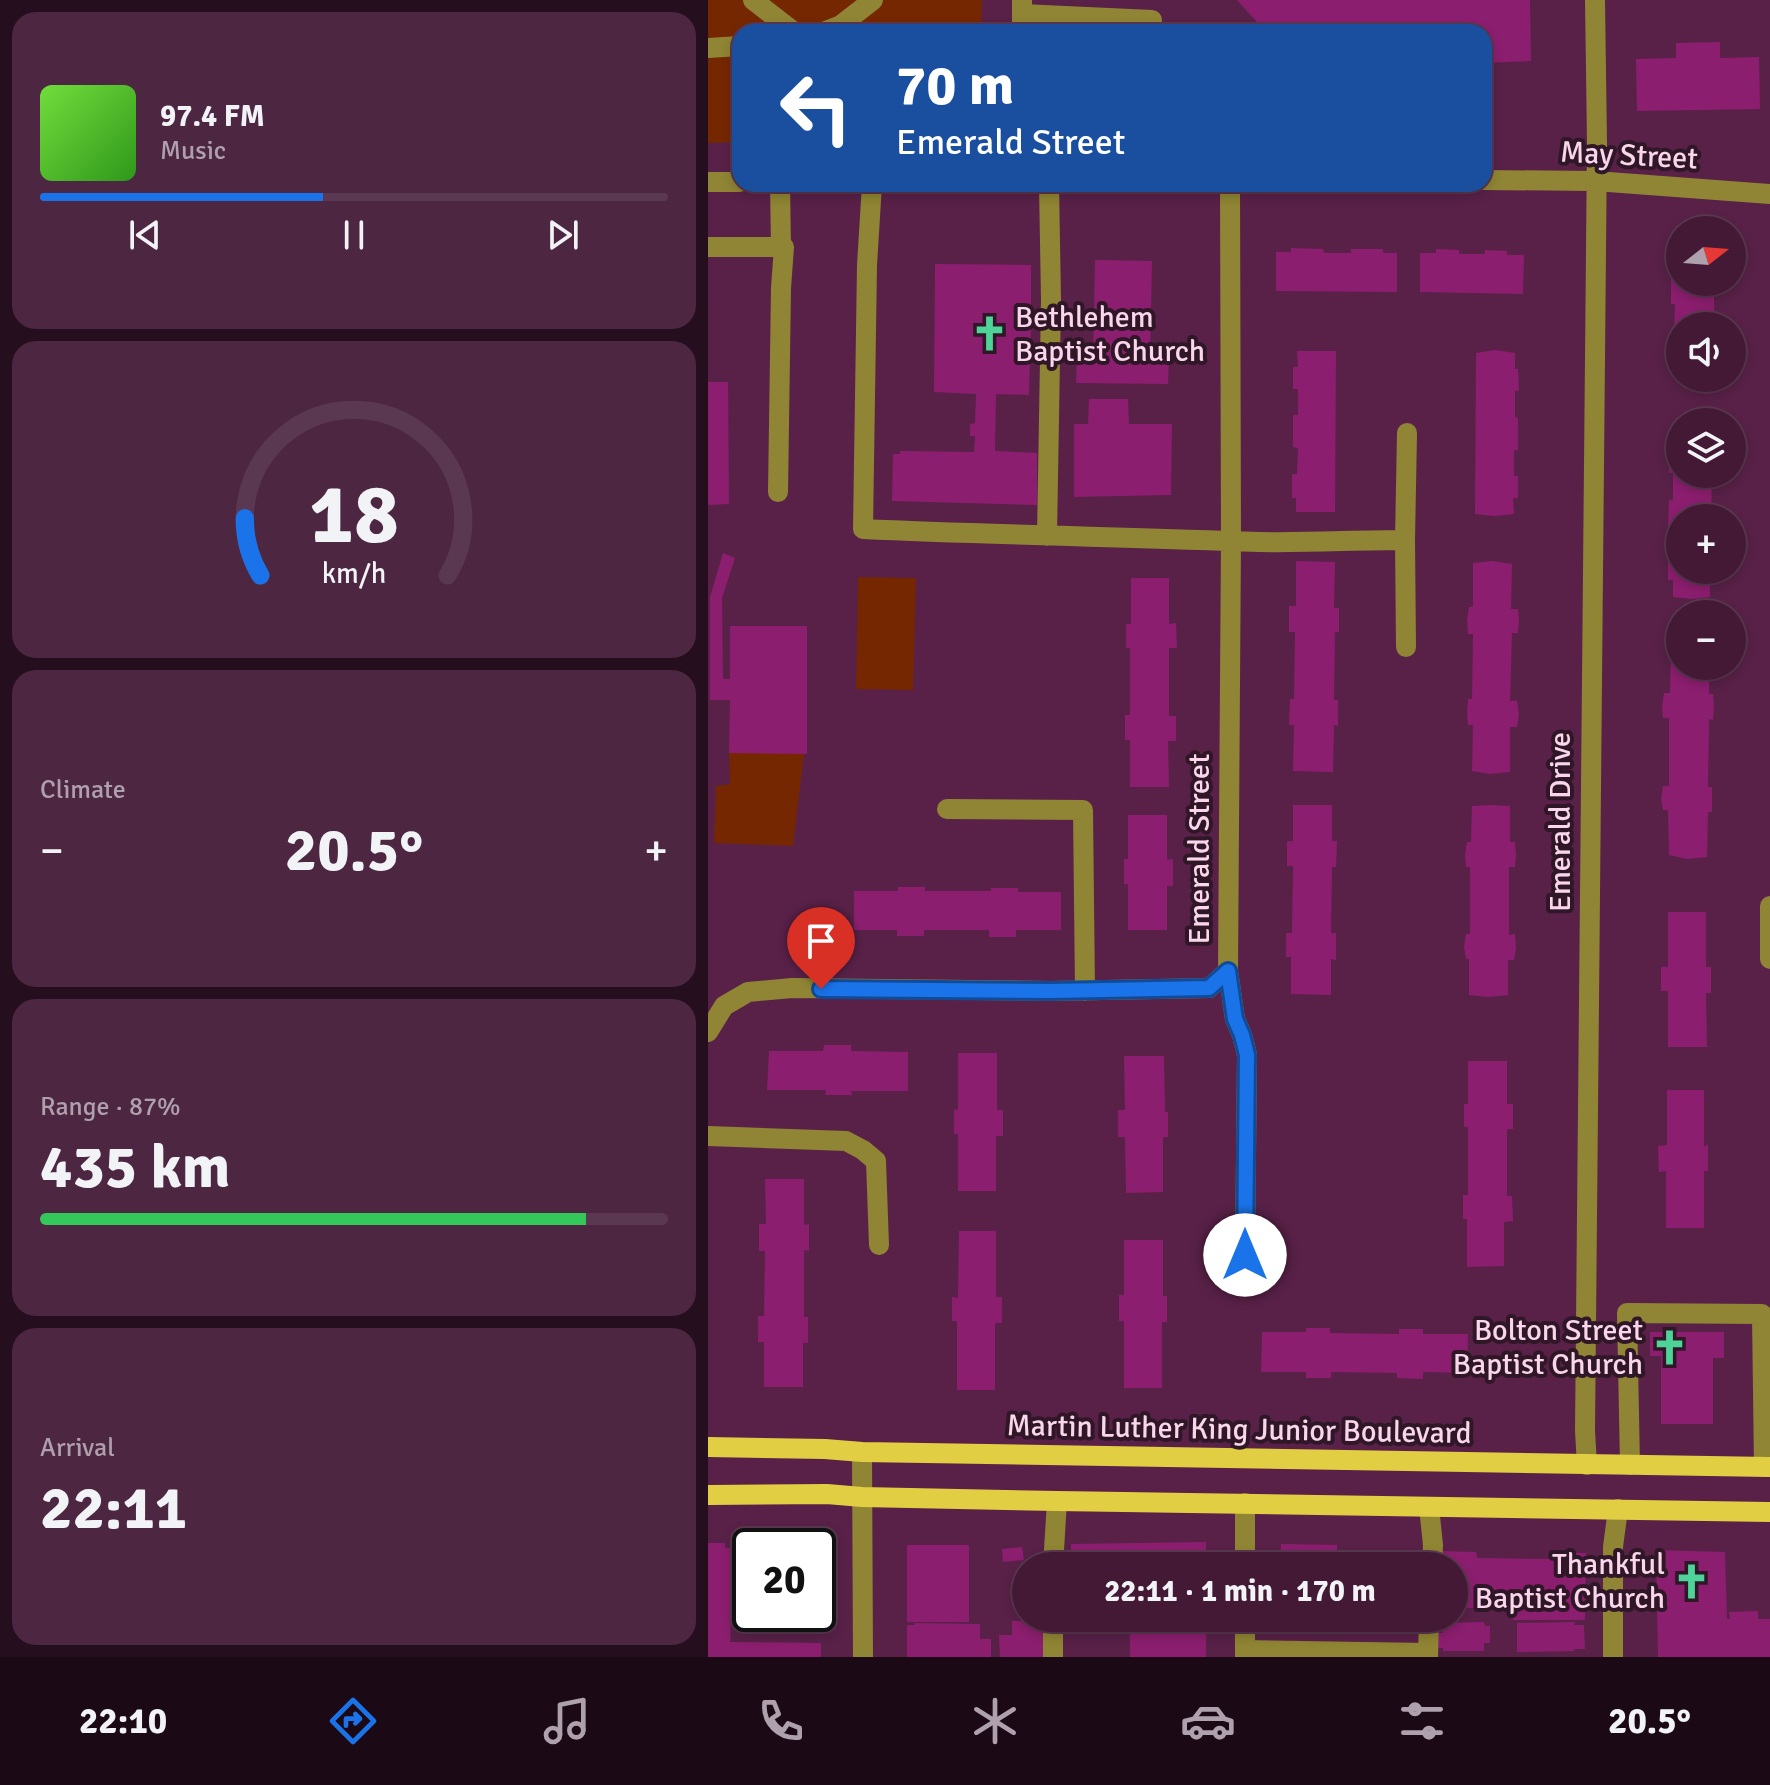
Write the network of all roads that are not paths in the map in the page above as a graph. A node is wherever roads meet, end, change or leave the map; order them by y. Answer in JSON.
{"nodes":[{"id":1,"x":753,"y":0,"type":"edge"},
{"id":2,"x":873,"y":0,"type":"edge"},
{"id":3,"x":1595,"y":0,"type":"edge"},
{"id":4,"x":1022,"y":15,"type":"edge"},
{"id":5,"x":1152,"y":20,"type":"dead end"},
{"id":6,"x":784,"y":24,"type":"edge"},
{"id":7,"x":842,"y":24,"type":"edge"},
{"id":8,"x":732,"y":46,"type":"edge"},
{"id":9,"x":708,"y":48,"type":"edge"},
{"id":10,"x":1492,"y":180,"type":"edge"},
{"id":11,"x":1595,"y":181,"type":"junction"},
{"id":12,"x":708,"y":182,"type":"edge"},
{"id":13,"x":732,"y":182,"type":"edge"},
{"id":14,"x":780,"y":192,"type":"edge"},
{"id":15,"x":872,"y":192,"type":"edge"},
{"id":16,"x":1049,"y":192,"type":"edge"},
{"id":17,"x":1230,"y":192,"type":"edge"},
{"id":18,"x":1770,"y":194,"type":"edge"},
{"id":19,"x":708,"y":247,"type":"edge"},
{"id":20,"x":781,"y":247,"type":"junction"},
{"id":21,"x":1407,"y":433,"type":"dead end"},
{"id":22,"x":778,"y":492,"type":"dead end"},
{"id":23,"x":1047,"y":536,"type":"junction"},
{"id":24,"x":1231,"y":539,"type":"junction"},
{"id":25,"x":1405,"y":540,"type":"junction"},
{"id":26,"x":1406,"y":647,"type":"dead end"},
{"id":27,"x":947,"y":809,"type":"dead end"},
{"id":28,"x":1770,"y":906,"type":"edge"},
{"id":29,"x":1770,"y":959,"type":"edge"},
{"id":30,"x":1228,"y":971,"type":"junction"},
{"id":31,"x":1085,"y":991,"type":"junction"},
{"id":32,"x":708,"y":1032,"type":"edge"},
{"id":33,"x":708,"y":1136,"type":"edge"},
{"id":34,"x":879,"y":1245,"type":"dead end"},
{"id":35,"x":1245,"y":1255,"type":"dead end"},
{"id":36,"x":708,"y":1447,"type":"edge"},
{"id":37,"x":862,"y":1452,"type":"junction"},
{"id":38,"x":1587,"y":1465,"type":"junction"},
{"id":39,"x":1630,"y":1465,"type":"junction"},
{"id":40,"x":1767,"y":1467,"type":"edge"},
{"id":41,"x":708,"y":1495,"type":"edge"},
{"id":42,"x":862,"y":1497,"type":"junction"},
{"id":43,"x":1057,"y":1501,"type":"junction"},
{"id":44,"x":1245,"y":1503,"type":"junction"},
{"id":45,"x":1429,"y":1507,"type":"junction"},
{"id":46,"x":1618,"y":1509,"type":"junction"},
{"id":47,"x":1770,"y":1512,"type":"edge"},
{"id":48,"x":1054,"y":1552,"type":"edge"},
{"id":49,"x":1245,"y":1552,"type":"edge"},
{"id":50,"x":1433,"y":1552,"type":"edge"},
{"id":51,"x":1053,"y":1632,"type":"edge"},
{"id":52,"x":1245,"y":1632,"type":"edge"},
{"id":53,"x":1429,"y":1632,"type":"edge"},
{"id":54,"x":1245,"y":1654,"type":"edge"},
{"id":55,"x":1428,"y":1655,"type":"edge"},
{"id":56,"x":863,"y":1657,"type":"edge"},
{"id":57,"x":1053,"y":1657,"type":"edge"},
{"id":58,"x":1613,"y":1657,"type":"edge"}],
"edges":[{"from":1,"to":6,"type":"street"},
{"from":2,"to":7,"type":"street"},
{"from":3,"to":11,"type":"street","name":"Emerald Drive"},
{"from":4,"to":5,"type":"street"},
{"from":8,"to":9,"type":"street"},
{"from":10,"to":11,"type":"street","name":"May Street"},
{"from":11,"to":18,"type":"street","name":"May Street"},
{"from":11,"to":38,"type":"street","name":"Emerald Drive"},
{"from":12,"to":13,"type":"street"},
{"from":14,"to":20,"type":"street"},
{"from":15,"to":23,"type":"street"},
{"from":16,"to":23,"type":"street"},
{"from":17,"to":24,"type":"street","name":"Emerald Street"},
{"from":19,"to":20,"type":"street"},
{"from":20,"to":22,"type":"street"},
{"from":21,"to":25,"type":"street"},
{"from":23,"to":24,"type":"street"},
{"from":24,"to":25,"type":"street"},
{"from":24,"to":30,"type":"street","name":"Emerald Street"},
{"from":25,"to":26,"type":"street"},
{"from":27,"to":31,"type":"street"},
{"from":28,"to":29,"type":"street"},
{"from":30,"to":31,"type":"street","name":"Emerald Street"},
{"from":30,"to":35,"type":"street"},
{"from":31,"to":32,"type":"street","name":"Emerald Street"},
{"from":33,"to":34,"type":"street"},
{"from":36,"to":37,"type":"main road","name":"Martin Luther King Junior Boulevard"},
{"from":37,"to":38,"type":"main road","name":"Martin Luther King Junior Boulevard"},
{"from":37,"to":42,"type":"street"},
{"from":38,"to":39,"type":"main road","name":"Martin Luther King Junior Boulevard"},
{"from":39,"to":40,"type":"main road","name":"Martin Luther King Junior Boulevard"},
{"from":39,"to":40,"type":"street"},
{"from":41,"to":42,"type":"main road"},
{"from":42,"to":43,"type":"main road"},
{"from":42,"to":56,"type":"street"},
{"from":43,"to":44,"type":"main road"},
{"from":43,"to":48,"type":"street"},
{"from":44,"to":45,"type":"main road"},
{"from":44,"to":49,"type":"street"},
{"from":45,"to":46,"type":"main road"},
{"from":45,"to":50,"type":"street"},
{"from":46,"to":47,"type":"main road"},
{"from":46,"to":58,"type":"street"},
{"from":51,"to":57,"type":"street"},
{"from":52,"to":54,"type":"street"},
{"from":53,"to":55,"type":"street"},
{"from":54,"to":55,"type":"street"}]}
